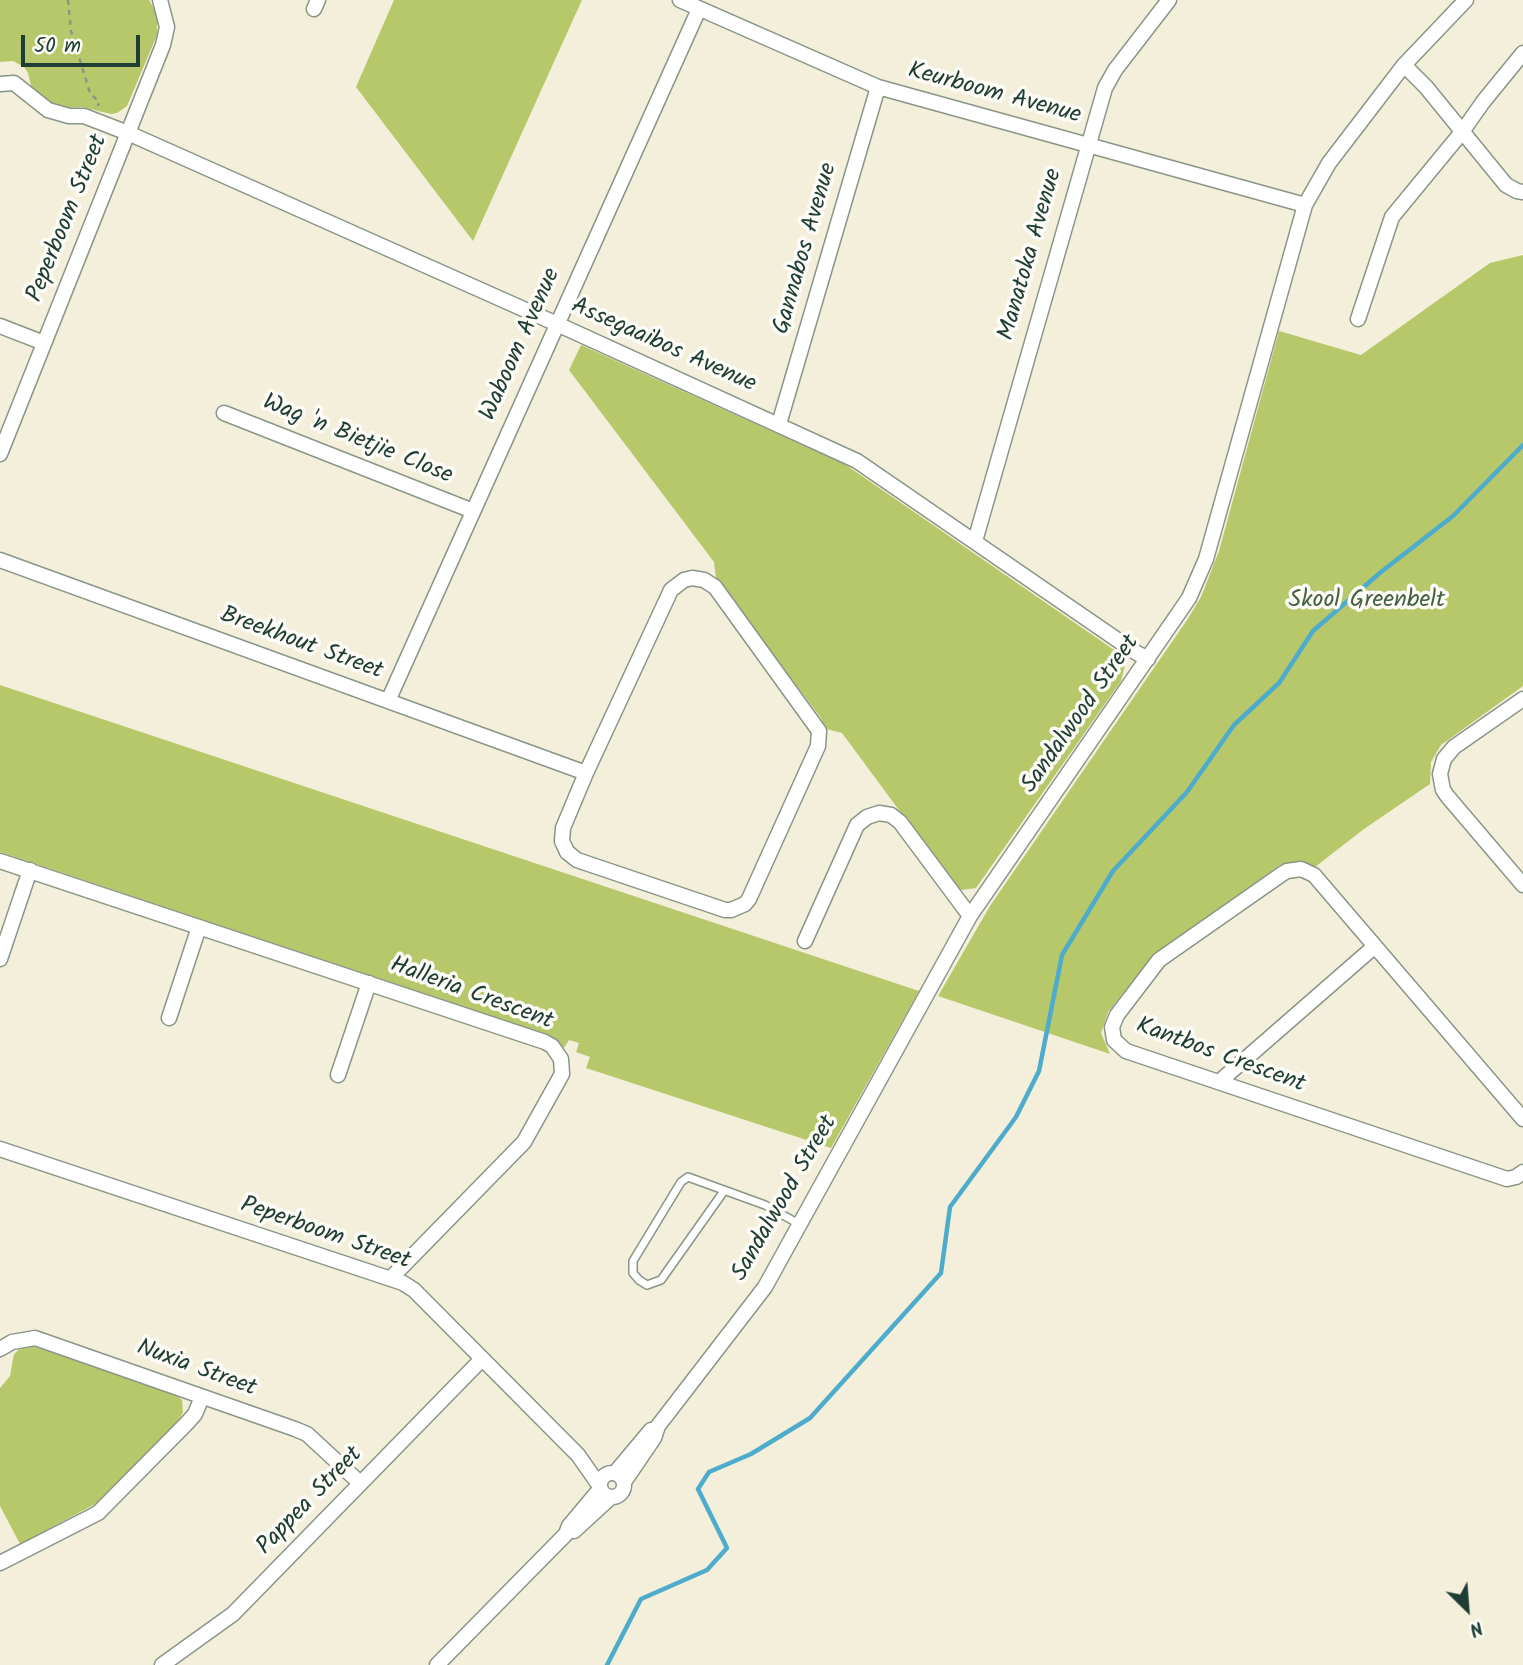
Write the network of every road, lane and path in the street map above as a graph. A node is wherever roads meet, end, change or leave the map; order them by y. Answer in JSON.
{"nodes":[{"id":1,"x":68,"y":0,"type":"edge"},
{"id":2,"x":160,"y":0,"type":"edge"},
{"id":3,"x":680,"y":0,"type":"edge"},
{"id":4,"x":1169,"y":0,"type":"edge"},
{"id":5,"x":1466,"y":0,"type":"edge"},
{"id":6,"x":699,"y":9,"type":"junction"},
{"id":7,"x":1523,"y":53,"type":"edge"},
{"id":8,"x":1404,"y":65,"type":"junction"},
{"id":9,"x":0,"y":84,"type":"edge"},
{"id":10,"x":878,"y":87,"type":"junction"},
{"id":11,"x":97,"y":120,"type":"junction"},
{"id":12,"x":1462,"y":132,"type":"junction"},
{"id":13,"x":128,"y":133,"type":"junction"},
{"id":14,"x":1087,"y":145,"type":"junction"},
{"id":15,"x":1523,"y":192,"type":"edge"},
{"id":16,"x":1306,"y":205,"type":"junction"},
{"id":17,"x":1358,"y":319,"type":"dead end"},
{"id":18,"x":557,"y":324,"type":"junction"},
{"id":19,"x":0,"y":326,"type":"edge"},
{"id":20,"x":44,"y":343,"type":"junction"},
{"id":21,"x":224,"y":413,"type":"dead end"},
{"id":22,"x":779,"y":424,"type":"junction"},
{"id":23,"x":0,"y":454,"type":"edge"},
{"id":24,"x":473,"y":511,"type":"junction"},
{"id":25,"x":975,"y":541,"type":"junction"},
{"id":26,"x":0,"y":560,"type":"edge"},
{"id":27,"x":1148,"y":659,"type":"junction"},
{"id":28,"x":1523,"y":699,"type":"edge"},
{"id":29,"x":388,"y":701,"type":"junction"},
{"id":30,"x":586,"y":773,"type":"junction"},
{"id":31,"x":0,"y":860,"type":"edge"},
{"id":32,"x":30,"y":870,"type":"junction"},
{"id":33,"x":1523,"y":885,"type":"edge"},
{"id":34,"x":970,"y":916,"type":"junction"},
{"id":35,"x":200,"y":927,"type":"junction"},
{"id":36,"x":805,"y":941,"type":"dead end"},
{"id":37,"x":1375,"y":946,"type":"junction"},
{"id":38,"x":0,"y":959,"type":"edge"},
{"id":39,"x":369,"y":983,"type":"junction"},
{"id":40,"x":169,"y":1018,"type":"dead end"},
{"id":41,"x":338,"y":1075,"type":"dead end"},
{"id":42,"x":1219,"y":1082,"type":"junction"},
{"id":43,"x":1523,"y":1119,"type":"edge"},
{"id":44,"x":0,"y":1149,"type":"edge"},
{"id":45,"x":1523,"y":1172,"type":"edge"},
{"id":46,"x":724,"y":1191,"type":"junction"},
{"id":47,"x":800,"y":1225,"type":"junction"},
{"id":48,"x":390,"y":1279,"type":"junction"},
{"id":49,"x":0,"y":1349,"type":"edge"},
{"id":50,"x":482,"y":1359,"type":"junction"},
{"id":51,"x":202,"y":1397,"type":"junction"},
{"id":52,"x":579,"y":1455,"type":"junction"},
{"id":53,"x":617,"y":1476,"type":"junction"},
{"id":54,"x":360,"y":1483,"type":"junction"},
{"id":55,"x":604,"y":1491,"type":"junction"},
{"id":56,"x":0,"y":1563,"type":"edge"},
{"id":57,"x":163,"y":1665,"type":"edge"},
{"id":58,"x":437,"y":1665,"type":"edge"}],
"edges":[{"from":1,"to":11,"type":"path"},
{"from":2,"to":13,"type":"street","name":"Peperboom Street"},
{"from":3,"to":6,"type":"street","name":"Keurboom Avenue"},
{"from":4,"to":14,"type":"street","name":"Manatoka Avenue"},
{"from":5,"to":8,"type":"street","name":"Sandalwood Street"},
{"from":6,"to":10,"type":"street","name":"Keurboom Avenue"},
{"from":6,"to":18,"type":"street","name":"Waboom Avenue"},
{"from":7,"to":12,"type":"street"},
{"from":8,"to":12,"type":"street"},
{"from":8,"to":16,"type":"street","name":"Sandalwood Street"},
{"from":9,"to":11,"type":"street","name":"Assegaaibos Avenue"},
{"from":10,"to":14,"type":"street","name":"Keurboom Avenue"},
{"from":10,"to":22,"type":"street","name":"Gannabos Avenue"},
{"from":11,"to":13,"type":"street","name":"Assegaaibos Avenue"},
{"from":12,"to":15,"type":"street"},
{"from":12,"to":17,"type":"street"},
{"from":13,"to":18,"type":"street","name":"Assegaaibos Avenue"},
{"from":13,"to":20,"type":"street","name":"Peperboom Street"},
{"from":14,"to":16,"type":"street","name":"Keurboom Avenue"},
{"from":14,"to":25,"type":"street","name":"Manatoka Avenue"},
{"from":16,"to":27,"type":"street","name":"Sandalwood Street"},
{"from":18,"to":22,"type":"street","name":"Assegaaibos Avenue"},
{"from":18,"to":24,"type":"street","name":"Waboom Avenue"},
{"from":19,"to":20,"type":"street"},
{"from":20,"to":23,"type":"street","name":"Peperboom Street"},
{"from":21,"to":24,"type":"street","name":"Wag 'n Bietjie Close"},
{"from":22,"to":25,"type":"street","name":"Assegaaibos Avenue"},
{"from":24,"to":29,"type":"street","name":"Waboom Avenue"},
{"from":25,"to":27,"type":"street","name":"Assegaaibos Avenue"},
{"from":26,"to":29,"type":"street","name":"Breekhout Street"},
{"from":27,"to":34,"type":"street","name":"Sandalwood Street"},
{"from":28,"to":33,"type":"street"},
{"from":29,"to":30,"type":"street","name":"Breekhout Street"},
{"from":30,"to":30,"type":"street"},
{"from":31,"to":32,"type":"street","name":"Halleria Crescent"},
{"from":32,"to":35,"type":"street","name":"Halleria Crescent"},
{"from":32,"to":38,"type":"street"},
{"from":34,"to":36,"type":"street"},
{"from":34,"to":47,"type":"street","name":"Sandalwood Street"},
{"from":35,"to":39,"type":"street","name":"Halleria Crescent"},
{"from":35,"to":40,"type":"street"},
{"from":37,"to":42,"type":"street"},
{"from":37,"to":42,"type":"street","name":"Kantbos Crescent"},
{"from":37,"to":43,"type":"street","name":"Kantbos Crescent"},
{"from":39,"to":41,"type":"street","name":"Halleria Crescent"},
{"from":39,"to":48,"type":"street","name":"Halleria Crescent"},
{"from":42,"to":45,"type":"street","name":"Kantbos Crescent"},
{"from":44,"to":48,"type":"street","name":"Peperboom Street"},
{"from":46,"to":46,"type":"lane"},
{"from":46,"to":47,"type":"lane"},
{"from":47,"to":53,"type":"street","name":"Sandalwood Street"},
{"from":48,"to":50,"type":"street","name":"Peperboom Street"},
{"from":49,"to":51,"type":"street","name":"Nuxia Street"},
{"from":50,"to":52,"type":"street","name":"Peperboom Street"},
{"from":50,"to":54,"type":"street","name":"Pappea Street"},
{"from":51,"to":54,"type":"street","name":"Nuxia Street"},
{"from":51,"to":56,"type":"street"},
{"from":52,"to":53,"type":"street","name":"Peperboom Street"},
{"from":52,"to":55,"type":"street","name":"Peperboom Street"},
{"from":53,"to":55,"type":"street"},
{"from":53,"to":55,"type":"street"},
{"from":54,"to":57,"type":"street","name":"Pappea Street"},
{"from":55,"to":58,"type":"street"}]}
